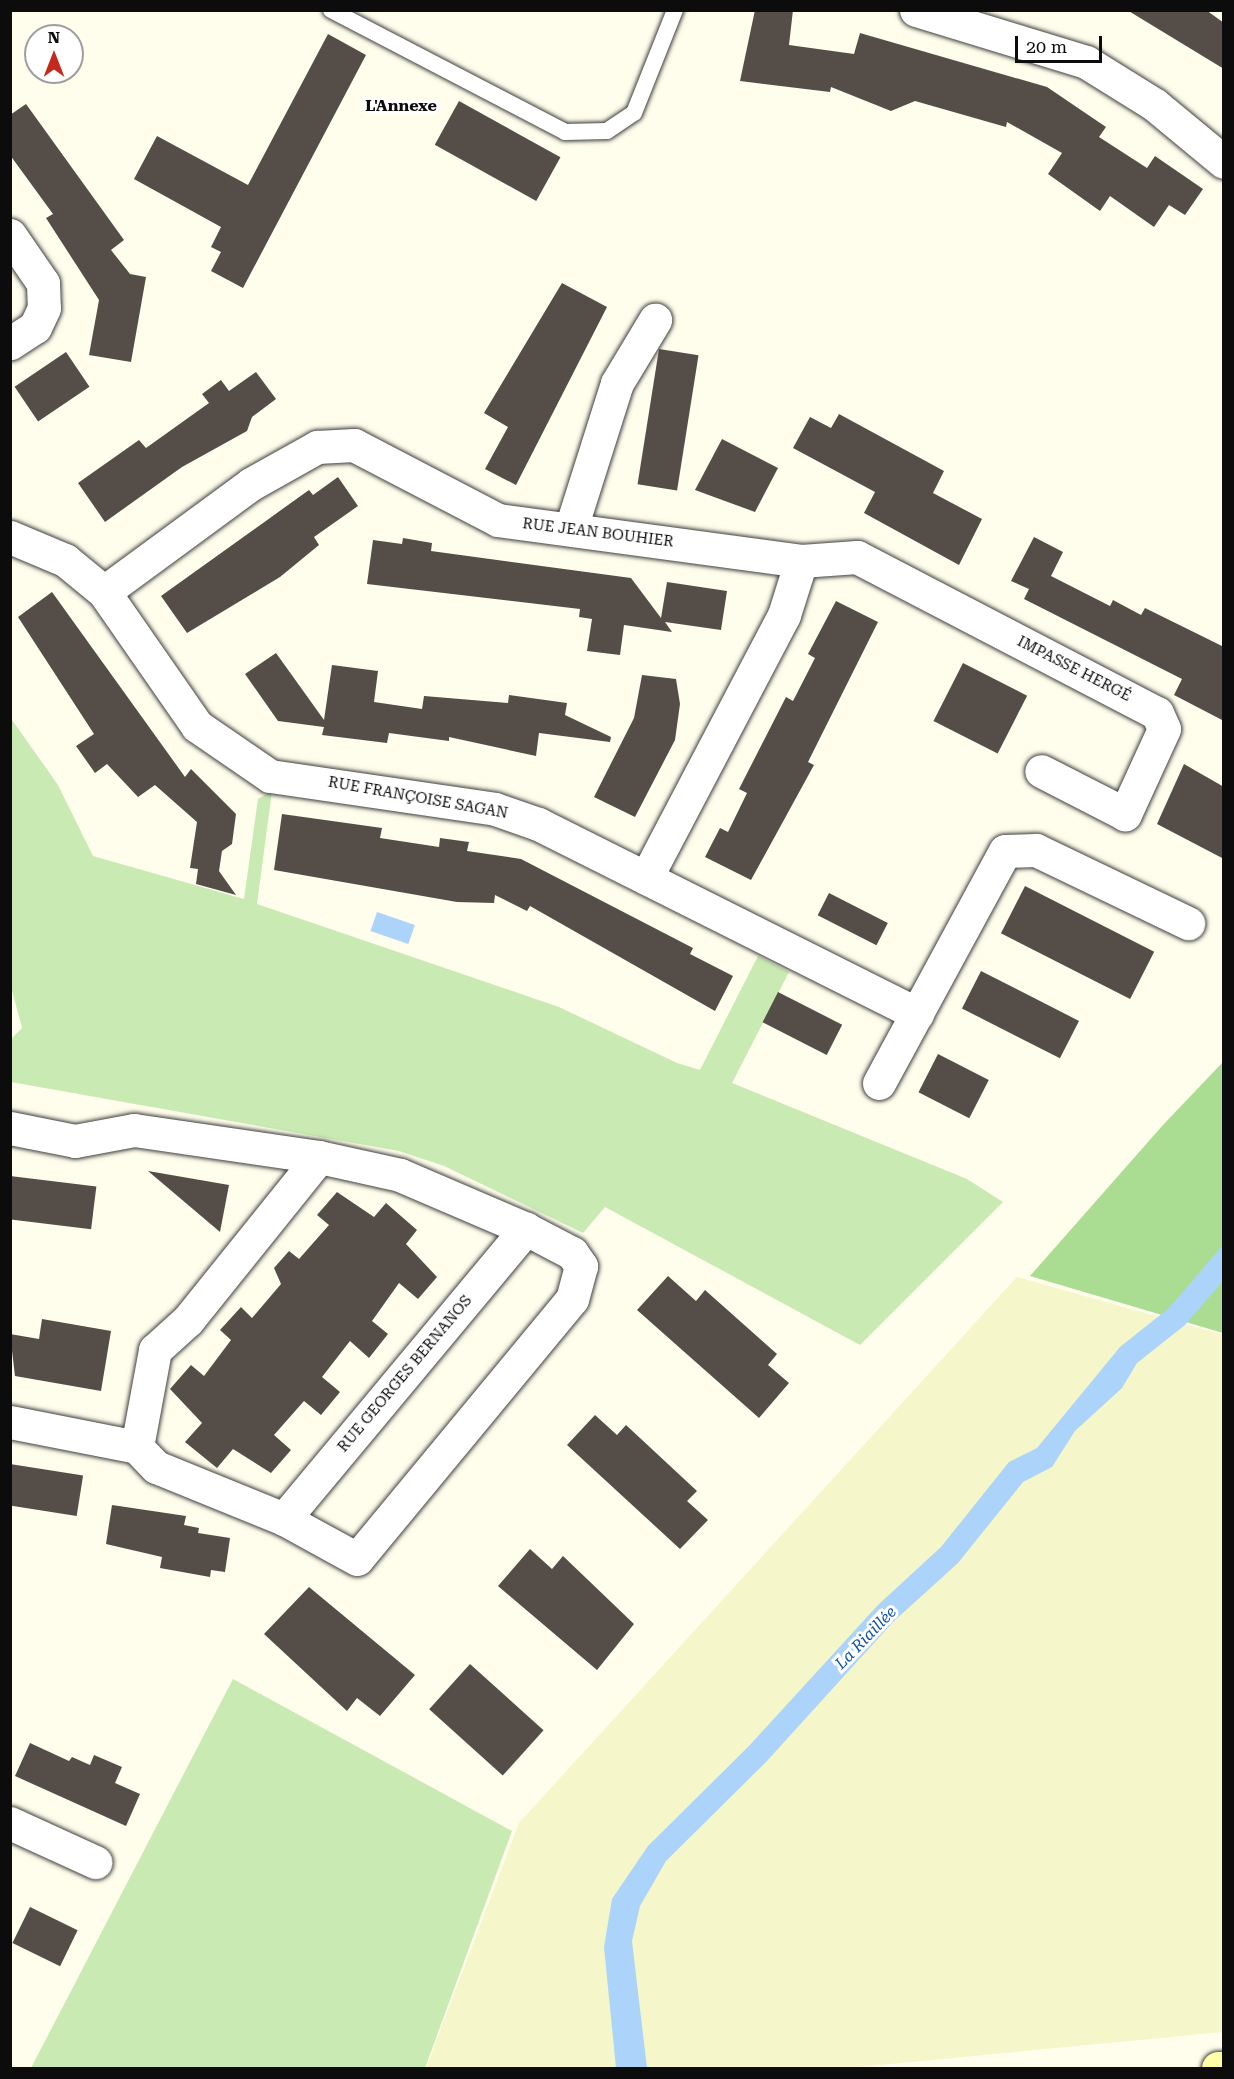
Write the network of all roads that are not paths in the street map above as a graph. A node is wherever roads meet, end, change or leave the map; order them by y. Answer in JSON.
{"nodes":[{"id":1,"x":331,"y":10,"type":"edge"},
{"id":2,"x":675,"y":10,"type":"edge"},
{"id":3,"x":916,"y":10,"type":"edge"},
{"id":4,"x":1224,"y":162,"type":"edge"},
{"id":5,"x":10,"y":235,"type":"edge"},
{"id":6,"x":655,"y":320,"type":"dead end"},
{"id":7,"x":10,"y":343,"type":"edge"},
{"id":8,"x":571,"y":528,"type":"junction"},
{"id":9,"x":10,"y":537,"type":"edge"},
{"id":10,"x":801,"y":561,"type":"junction"},
{"id":11,"x":104,"y":592,"type":"junction"},
{"id":12,"x":1041,"y":771,"type":"dead end"},
{"id":13,"x":646,"y":878,"type":"junction"},
{"id":14,"x":1188,"y":923,"type":"dead end"},
{"id":15,"x":917,"y":1014,"type":"junction"},
{"id":16,"x":879,"y":1083,"type":"dead end"},
{"id":17,"x":10,"y":1128,"type":"edge"},
{"id":18,"x":319,"y":1157,"type":"junction"},
{"id":19,"x":526,"y":1229,"type":"junction"},
{"id":20,"x":10,"y":1422,"type":"edge"},
{"id":21,"x":137,"y":1447,"type":"junction"},
{"id":22,"x":284,"y":1519,"type":"junction"},
{"id":23,"x":10,"y":1823,"type":"edge"},
{"id":24,"x":95,"y":1862,"type":"dead end"},
{"id":25,"x":1218,"y":2068,"type":"edge"},
{"id":26,"x":1224,"y":2068,"type":"edge"}],
"edges":[{"from":1,"to":2,"type":"lane"},
{"from":3,"to":4,"type":"street"},
{"from":5,"to":7,"type":"street"},
{"from":6,"to":8,"type":"street"},
{"from":8,"to":10,"type":"street","name":"RUE JEAN BOUHIER"},
{"from":8,"to":11,"type":"street","name":"RUE JEAN BOUHIER"},
{"from":9,"to":11,"type":"street","name":"RUE FRANÇOISE SAGAN"},
{"from":10,"to":12,"type":"street","name":"IMPASSE HERGÉ"},
{"from":10,"to":13,"type":"street"},
{"from":11,"to":13,"type":"street","name":"RUE FRANÇOISE SAGAN"},
{"from":13,"to":15,"type":"street","name":"RUE FRANÇOISE SAGAN"},
{"from":14,"to":15,"type":"street"},
{"from":15,"to":16,"type":"street"},
{"from":17,"to":18,"type":"street"},
{"from":18,"to":19,"type":"street"},
{"from":18,"to":21,"type":"street"},
{"from":19,"to":22,"type":"street","name":"RUE GEORGES BERNANOS"},
{"from":19,"to":22,"type":"street"},
{"from":20,"to":21,"type":"street"},
{"from":21,"to":22,"type":"street"},
{"from":23,"to":24,"type":"street"},
{"from":25,"to":26,"type":"main road"}]}
